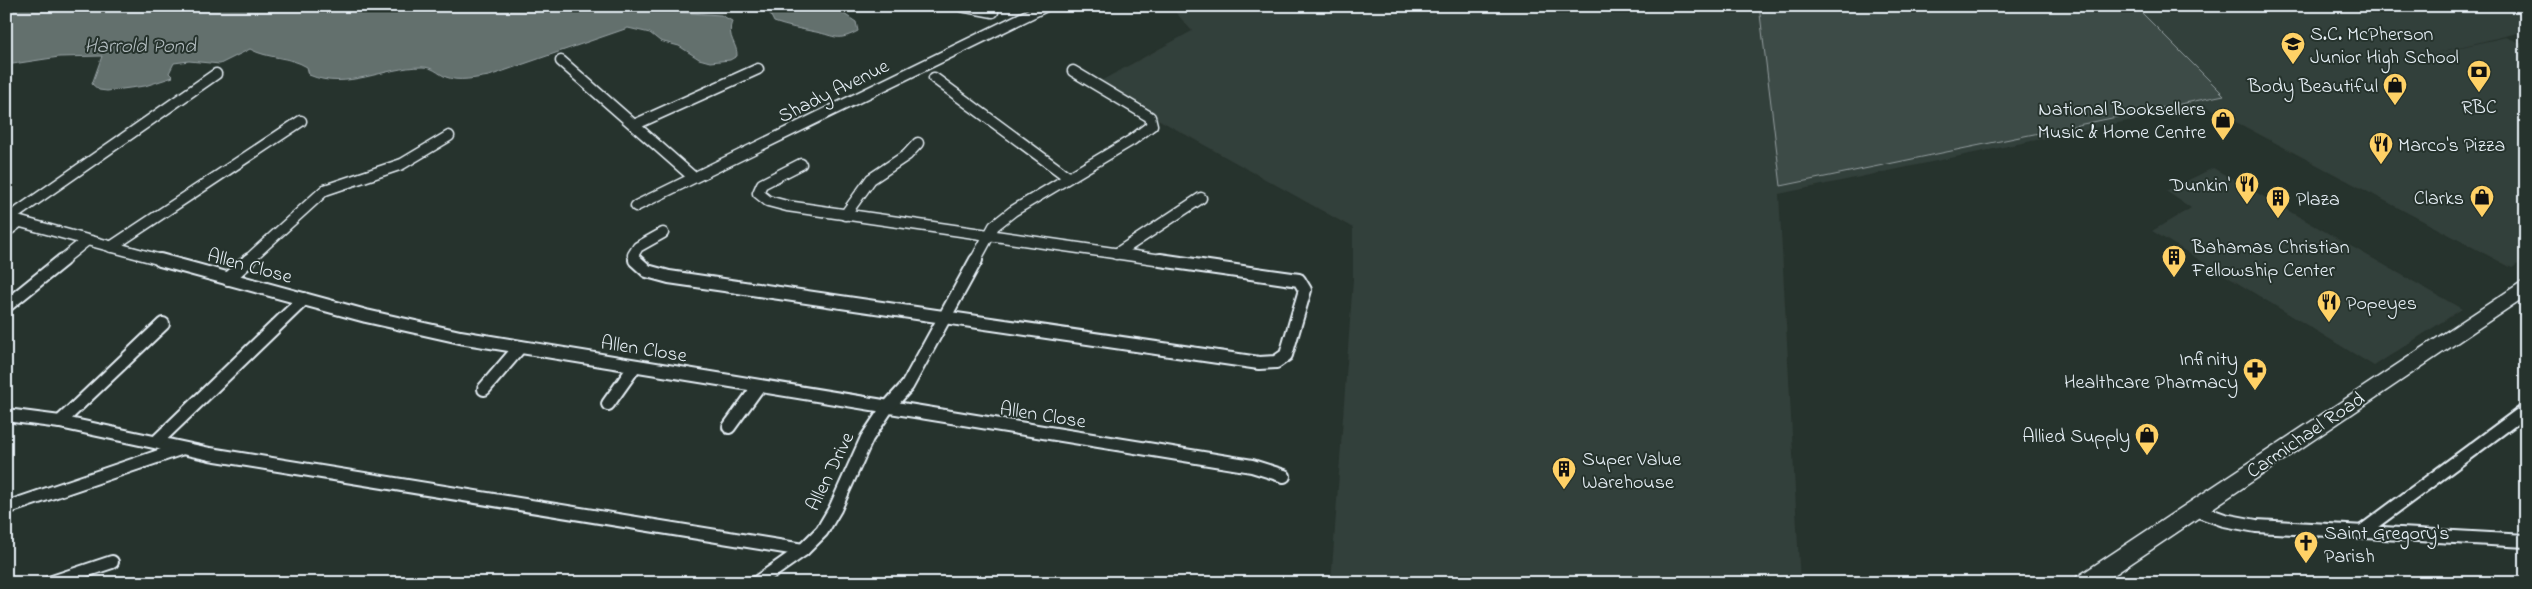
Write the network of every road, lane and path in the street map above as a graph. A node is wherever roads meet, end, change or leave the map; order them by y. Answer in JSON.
{"nodes":[{"id":1,"x":961,"y":6,"type":"edge"},
{"id":2,"x":1046,"y":6,"type":"edge"},
{"id":3,"x":993,"y":12,"type":"dead end"},
{"id":4,"x":561,"y":61,"type":"dead end"},
{"id":5,"x":758,"y":68,"type":"dead end"},
{"id":6,"x":1073,"y":71,"type":"dead end"},
{"id":7,"x":216,"y":74,"type":"dead end"},
{"id":8,"x":934,"y":78,"type":"dead end"},
{"id":9,"x":301,"y":121,"type":"dead end"},
{"id":10,"x":634,"y":125,"type":"junction"},
{"id":11,"x":450,"y":136,"type":"dead end"},
{"id":12,"x":918,"y":143,"type":"dead end"},
{"id":13,"x":801,"y":164,"type":"dead end"},
{"id":14,"x":694,"y":177,"type":"junction"},
{"id":15,"x":1068,"y":177,"type":"junction"},
{"id":16,"x":1201,"y":198,"type":"dead end"},
{"id":17,"x":636,"y":206,"type":"dead end"},
{"id":18,"x":845,"y":215,"type":"junction"},
{"id":19,"x":11,"y":220,"type":"edge"},
{"id":20,"x":6,"y":232,"type":"edge"},
{"id":21,"x":663,"y":233,"type":"dead end"},
{"id":22,"x":988,"y":235,"type":"junction"},
{"id":23,"x":86,"y":240,"type":"junction"},
{"id":24,"x":111,"y":247,"type":"junction"},
{"id":25,"x":1116,"y":254,"type":"junction"},
{"id":26,"x":228,"y":279,"type":"junction"},
{"id":27,"x":2526,"y":287,"type":"edge"},
{"id":28,"x":304,"y":299,"type":"junction"},
{"id":29,"x":6,"y":306,"type":"edge"},
{"id":30,"x":944,"y":317,"type":"junction"},
{"id":31,"x":163,"y":324,"type":"dead end"},
{"id":32,"x":520,"y":347,"type":"junction"},
{"id":33,"x":635,"y":366,"type":"junction"},
{"id":34,"x":758,"y":387,"type":"junction"},
{"id":35,"x":484,"y":389,"type":"dead end"},
{"id":36,"x":608,"y":404,"type":"dead end"},
{"id":37,"x":887,"y":408,"type":"junction"},
{"id":38,"x":2526,"y":410,"type":"edge"},
{"id":39,"x":6,"y":415,"type":"edge"},
{"id":40,"x":60,"y":422,"type":"junction"},
{"id":41,"x":729,"y":427,"type":"dead end"},
{"id":42,"x":156,"y":442,"type":"junction"},
{"id":43,"x":180,"y":448,"type":"junction"},
{"id":44,"x":1284,"y":476,"type":"dead end"},
{"id":45,"x":6,"y":508,"type":"edge"},
{"id":46,"x":2193,"y":509,"type":"junction"},
{"id":47,"x":2360,"y":533,"type":"junction"},
{"id":48,"x":2526,"y":541,"type":"edge"},
{"id":49,"x":803,"y":550,"type":"junction"},
{"id":50,"x":112,"y":562,"type":"dead end"},
{"id":51,"x":49,"y":583,"type":"edge"},
{"id":52,"x":756,"y":583,"type":"edge"},
{"id":53,"x":2085,"y":583,"type":"edge"}],
"edges":[{"from":1,"to":3,"type":"street"},
{"from":2,"to":14,"type":"street","name":"Shady Avenue"},
{"from":4,"to":10,"type":"street"},
{"from":5,"to":10,"type":"street"},
{"from":6,"to":15,"type":"street","name":"Allen Drive"},
{"from":7,"to":19,"type":"street"},
{"from":8,"to":15,"type":"street"},
{"from":9,"to":24,"type":"street"},
{"from":10,"to":14,"type":"street"},
{"from":11,"to":26,"type":"street"},
{"from":12,"to":18,"type":"street"},
{"from":13,"to":18,"type":"street"},
{"from":14,"to":17,"type":"street","name":"Shady Avenue"},
{"from":15,"to":22,"type":"street","name":"Allen Drive"},
{"from":16,"to":25,"type":"street"},
{"from":18,"to":22,"type":"street"},
{"from":19,"to":20,"type":"street"},
{"from":19,"to":23,"type":"street","name":"Allen Close"},
{"from":21,"to":30,"type":"street"},
{"from":22,"to":25,"type":"street"},
{"from":22,"to":30,"type":"street","name":"Allen Drive"},
{"from":23,"to":24,"type":"street","name":"Allen Close"},
{"from":23,"to":29,"type":"street"},
{"from":24,"to":26,"type":"street","name":"Allen Close"},
{"from":25,"to":30,"type":"street"},
{"from":26,"to":28,"type":"street","name":"Allen Close"},
{"from":27,"to":46,"type":"main road","name":"Carmichael Road"},
{"from":28,"to":32,"type":"street","name":"Allen Close"},
{"from":28,"to":42,"type":"street"},
{"from":30,"to":37,"type":"street","name":"Allen Drive"},
{"from":31,"to":40,"type":"street"},
{"from":32,"to":33,"type":"street","name":"Allen Close"},
{"from":32,"to":35,"type":"street"},
{"from":33,"to":34,"type":"street","name":"Allen Close"},
{"from":33,"to":36,"type":"street"},
{"from":34,"to":37,"type":"street","name":"Allen Close"},
{"from":34,"to":41,"type":"street"},
{"from":37,"to":44,"type":"street","name":"Allen Close"},
{"from":37,"to":49,"type":"street","name":"Allen Drive"},
{"from":38,"to":47,"type":"street"},
{"from":39,"to":40,"type":"street"},
{"from":40,"to":42,"type":"street"},
{"from":42,"to":43,"type":"street"},
{"from":43,"to":45,"type":"street"},
{"from":43,"to":49,"type":"street"},
{"from":46,"to":47,"type":"street"},
{"from":46,"to":53,"type":"main road","name":"Carmichael Road"},
{"from":47,"to":48,"type":"street"},
{"from":49,"to":52,"type":"street","name":"Allen Drive"},
{"from":50,"to":51,"type":"street"}]}
